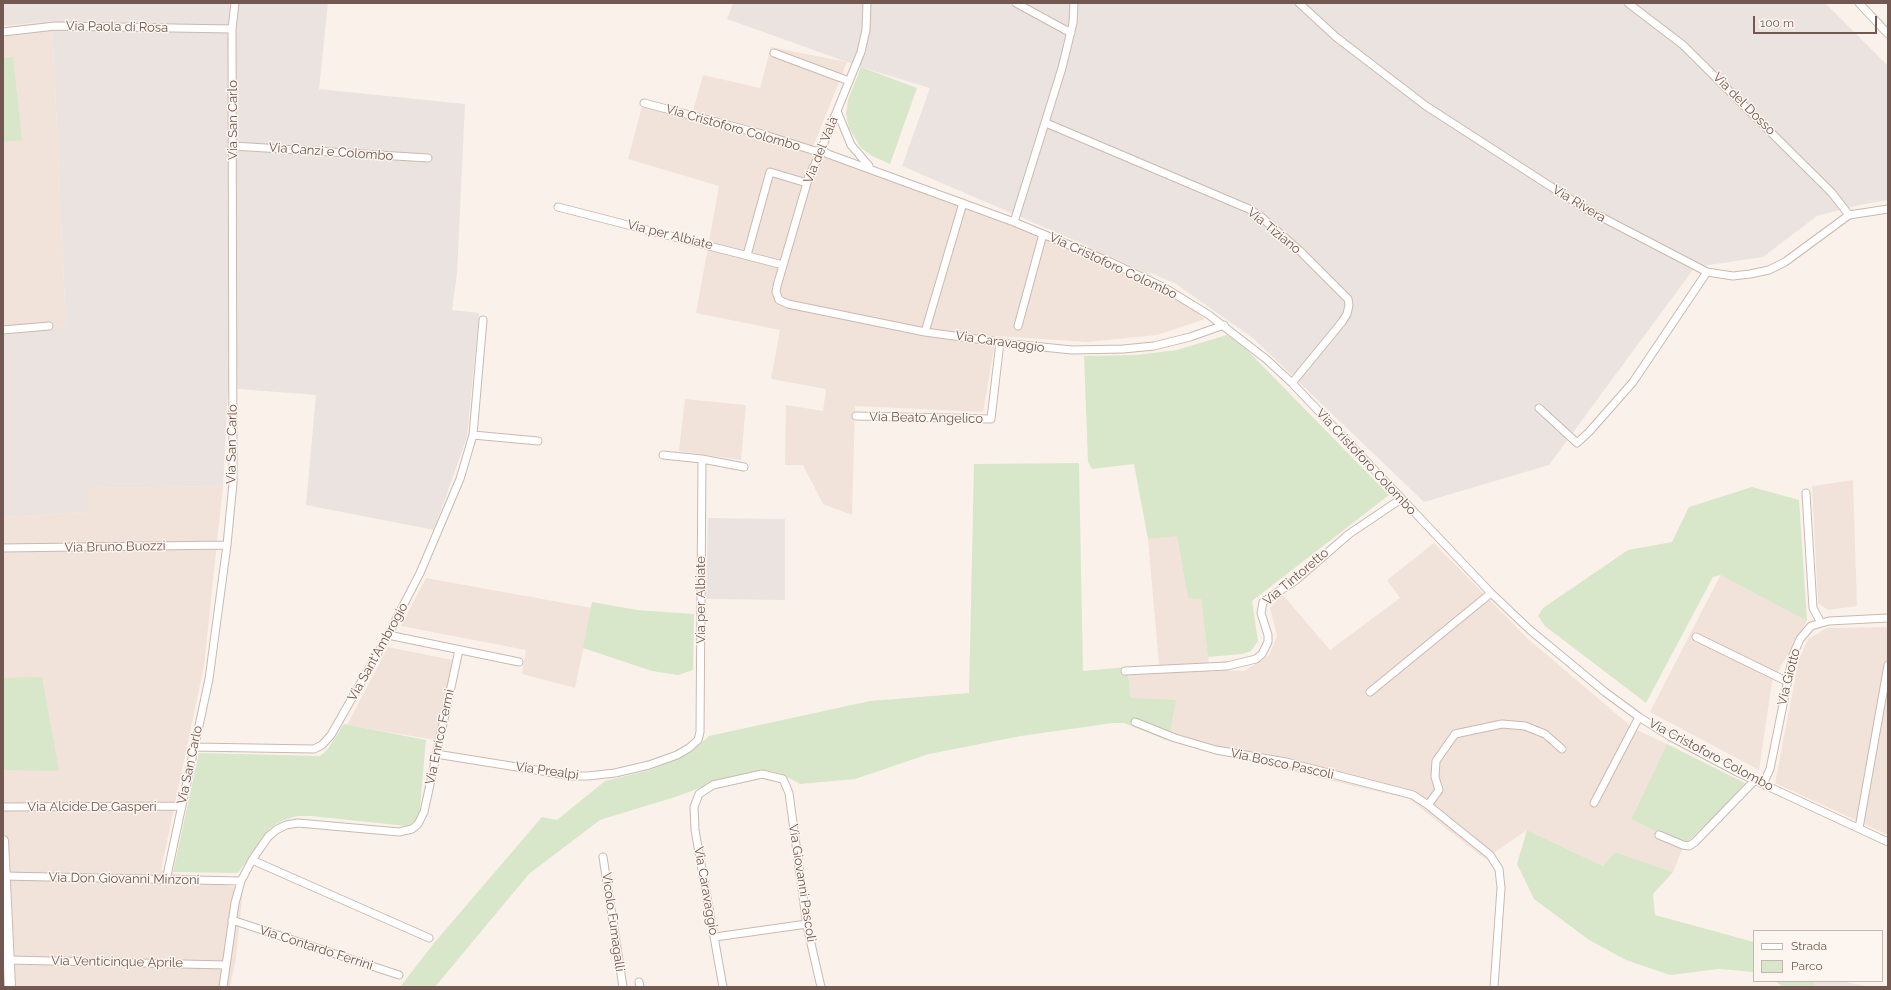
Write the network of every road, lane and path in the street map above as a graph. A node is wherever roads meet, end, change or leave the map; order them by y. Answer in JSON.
{"nodes":[{"id":1,"x":234,"y":3,"type":"edge"},
{"id":2,"x":867,"y":3,"type":"edge"},
{"id":3,"x":1016,"y":3,"type":"edge"},
{"id":4,"x":1074,"y":3,"type":"edge"},
{"id":5,"x":1300,"y":3,"type":"edge"},
{"id":6,"x":1628,"y":3,"type":"edge"},
{"id":7,"x":1859,"y":3,"type":"edge"},
{"id":8,"x":232,"y":29,"type":"junction"},
{"id":9,"x":3,"y":32,"type":"edge"},
{"id":10,"x":1071,"y":33,"type":"junction"},
{"id":11,"x":1888,"y":34,"type":"edge"},
{"id":12,"x":774,"y":52,"type":"dead end"},
{"id":13,"x":849,"y":81,"type":"junction"},
{"id":14,"x":644,"y":103,"type":"dead end"},
{"id":15,"x":837,"y":111,"type":"junction"},
{"id":16,"x":1046,"y":122,"type":"junction"},
{"id":17,"x":233,"y":146,"type":"junction"},
{"id":18,"x":822,"y":150,"type":"junction"},
{"id":19,"x":428,"y":158,"type":"dead end"},
{"id":20,"x":871,"y":168,"type":"junction"},
{"id":21,"x":807,"y":183,"type":"junction"},
{"id":22,"x":963,"y":203,"type":"junction"},
{"id":23,"x":558,"y":207,"type":"dead end"},
{"id":24,"x":1888,"y":209,"type":"edge"},
{"id":25,"x":1849,"y":215,"type":"junction"},
{"id":26,"x":1014,"y":222,"type":"junction"},
{"id":27,"x":1043,"y":234,"type":"junction"},
{"id":28,"x":747,"y":255,"type":"junction"},
{"id":29,"x":783,"y":265,"type":"junction"},
{"id":30,"x":1707,"y":272,"type":"junction"},
{"id":31,"x":778,"y":298,"type":"joint"},
{"id":32,"x":483,"y":320,"type":"dead end"},
{"id":33,"x":49,"y":326,"type":"dead end"},
{"id":34,"x":1018,"y":326,"type":"dead end"},
{"id":35,"x":1224,"y":326,"type":"junction"},
{"id":36,"x":3,"y":330,"type":"edge"},
{"id":37,"x":925,"y":332,"type":"junction"},
{"id":38,"x":1000,"y":342,"type":"junction"},
{"id":39,"x":1292,"y":383,"type":"junction"},
{"id":40,"x":1539,"y":408,"type":"dead end"},
{"id":41,"x":856,"y":416,"type":"dead end"},
{"id":42,"x":473,"y":435,"type":"junction"},
{"id":43,"x":538,"y":442,"type":"dead end"},
{"id":44,"x":663,"y":455,"type":"dead end"},
{"id":45,"x":702,"y":459,"type":"junction"},
{"id":46,"x":744,"y":467,"type":"dead end"},
{"id":47,"x":1806,"y":493,"type":"dead end"},
{"id":48,"x":1401,"y":499,"type":"junction"},
{"id":49,"x":227,"y":545,"type":"junction"},
{"id":50,"x":3,"y":548,"type":"edge"},
{"id":51,"x":1491,"y":593,"type":"junction"},
{"id":52,"x":1888,"y":618,"type":"edge"},
{"id":53,"x":1821,"y":623,"type":"junction"},
{"id":54,"x":388,"y":635,"type":"junction"},
{"id":55,"x":1696,"y":637,"type":"dead end"},
{"id":56,"x":459,"y":650,"type":"junction"},
{"id":57,"x":519,"y":662,"type":"dead end"},
{"id":58,"x":1888,"y":665,"type":"edge"},
{"id":59,"x":1125,"y":671,"type":"dead end"},
{"id":60,"x":1786,"y":681,"type":"junction"},
{"id":61,"x":1370,"y":692,"type":"dead end"},
{"id":62,"x":1639,"y":717,"type":"junction"},
{"id":63,"x":1135,"y":722,"type":"dead end"},
{"id":64,"x":698,"y":740,"type":"joint"},
{"id":65,"x":194,"y":746,"type":"junction"},
{"id":66,"x":1562,"y":749,"type":"dead end"},
{"id":67,"x":436,"y":754,"type":"junction"},
{"id":68,"x":1755,"y":780,"type":"junction"},
{"id":69,"x":1763,"y":784,"type":"junction"},
{"id":70,"x":699,"y":794,"type":"joint"},
{"id":71,"x":1594,"y":803,"type":"dead end"},
{"id":72,"x":1428,"y":805,"type":"junction"},
{"id":73,"x":182,"y":806,"type":"junction"},
{"id":74,"x":3,"y":807,"type":"edge"},
{"id":75,"x":1859,"y":828,"type":"junction"},
{"id":76,"x":1659,"y":835,"type":"dead end"},
{"id":77,"x":3,"y":841,"type":"edge"},
{"id":78,"x":1888,"y":842,"type":"edge"},
{"id":79,"x":603,"y":856,"type":"dead end"},
{"id":80,"x":252,"y":860,"type":"junction"},
{"id":81,"x":4,"y":876,"type":"edge"},
{"id":82,"x":166,"y":880,"type":"junction"},
{"id":83,"x":241,"y":881,"type":"junction"},
{"id":84,"x":232,"y":920,"type":"junction"},
{"id":85,"x":807,"y":924,"type":"junction"},
{"id":86,"x":715,"y":937,"type":"junction"},
{"id":87,"x":429,"y":938,"type":"dead end"},
{"id":88,"x":9,"y":960,"type":"junction"},
{"id":89,"x":226,"y":965,"type":"junction"},
{"id":90,"x":399,"y":975,"type":"dead end"},
{"id":91,"x":10,"y":987,"type":"edge"},
{"id":92,"x":222,"y":987,"type":"edge"},
{"id":93,"x":623,"y":987,"type":"edge"},
{"id":94,"x":723,"y":987,"type":"edge"},
{"id":95,"x":821,"y":987,"type":"edge"},
{"id":96,"x":1494,"y":987,"type":"edge"}],
"edges":[{"from":1,"to":8,"type":"street","name":"Via San Carlo"},
{"from":2,"to":13,"type":"street","name":"Via del Valà"},
{"from":3,"to":10,"type":"street"},
{"from":4,"to":10,"type":"street"},
{"from":5,"to":30,"type":"street","name":"Via Rivera"},
{"from":6,"to":25,"type":"street","name":"Via del Dosso"},
{"from":7,"to":11,"type":"street"},
{"from":8,"to":9,"type":"street","name":"Via Paola di Rosa"},
{"from":8,"to":17,"type":"street","name":"Via San Carlo"},
{"from":10,"to":16,"type":"street"},
{"from":12,"to":13,"type":"street"},
{"from":13,"to":15,"type":"street","name":"Via del Valà"},
{"from":14,"to":18,"type":"street","name":"Via Cristoforo Colombo"},
{"from":15,"to":18,"type":"street","name":"Via del Valà"},
{"from":15,"to":20,"type":"street","name":"Via Cristoforo Colombo"},
{"from":16,"to":26,"type":"street"},
{"from":16,"to":39,"type":"street","name":"Via Tiziano"},
{"from":17,"to":19,"type":"street","name":"Via Canzi e Colombo"},
{"from":17,"to":49,"type":"street","name":"Via San Carlo"},
{"from":18,"to":20,"type":"street","name":"Via Cristoforo Colombo"},
{"from":18,"to":21,"type":"street","name":"Via del Valà"},
{"from":20,"to":22,"type":"street","name":"Via Cristoforo Colombo"},
{"from":21,"to":28,"type":"street"},
{"from":21,"to":29,"type":"street","name":"Via del Valà"},
{"from":22,"to":26,"type":"street","name":"Via Cristoforo Colombo"},
{"from":22,"to":37,"type":"street"},
{"from":23,"to":28,"type":"street","name":"Via per Albiate"},
{"from":24,"to":25,"type":"street","name":"Via Rivera"},
{"from":25,"to":30,"type":"street","name":"Via Rivera"},
{"from":26,"to":27,"type":"street","name":"Via Cristoforo Colombo"},
{"from":27,"to":34,"type":"street"},
{"from":27,"to":35,"type":"street","name":"Via Cristoforo Colombo"},
{"from":28,"to":29,"type":"street","name":"Via per Albiate"},
{"from":29,"to":31,"type":"street","name":"Via del Valà"},
{"from":30,"to":40,"type":"street"},
{"from":31,"to":37,"type":"street","name":"Via Caravaggio"},
{"from":32,"to":42,"type":"street"},
{"from":33,"to":36,"type":"street"},
{"from":35,"to":38,"type":"street","name":"Via Caravaggio"},
{"from":35,"to":39,"type":"street","name":"Via Cristoforo Colombo"},
{"from":37,"to":38,"type":"street","name":"Via Caravaggio"},
{"from":38,"to":41,"type":"street","name":"Via Beato Angelico"},
{"from":39,"to":48,"type":"street","name":"Via Cristoforo Colombo"},
{"from":42,"to":43,"type":"street"},
{"from":42,"to":54,"type":"street","name":"Via Sant'Ambrogio"},
{"from":44,"to":45,"type":"street"},
{"from":45,"to":46,"type":"street"},
{"from":45,"to":64,"type":"street","name":"Via per Albiate"},
{"from":47,"to":53,"type":"street"},
{"from":48,"to":51,"type":"street","name":"Via Cristoforo Colombo"},
{"from":48,"to":59,"type":"street","name":"Via Tintoretto"},
{"from":49,"to":50,"type":"street","name":"Via Bruno Buozzi"},
{"from":49,"to":65,"type":"street","name":"Via San Carlo"},
{"from":51,"to":61,"type":"street"},
{"from":51,"to":62,"type":"street","name":"Via Cristoforo Colombo"},
{"from":52,"to":53,"type":"street","name":"Via Giotto"},
{"from":53,"to":60,"type":"street","name":"Via Giotto"},
{"from":54,"to":56,"type":"street"},
{"from":54,"to":65,"type":"street","name":"Via Sant'Ambrogio"},
{"from":55,"to":60,"type":"street"},
{"from":56,"to":57,"type":"street"},
{"from":56,"to":67,"type":"street","name":"Via Enrico Fermi"},
{"from":58,"to":75,"type":"street"},
{"from":60,"to":69,"type":"street","name":"Via Giotto"},
{"from":62,"to":68,"type":"street","name":"Via Cristoforo Colombo"},
{"from":62,"to":71,"type":"street"},
{"from":63,"to":72,"type":"street","name":"Via Bosco Pascoli"},
{"from":64,"to":67,"type":"street","name":"Via Prealpi"},
{"from":65,"to":73,"type":"street","name":"Via San Carlo"},
{"from":66,"to":72,"type":"street"},
{"from":67,"to":80,"type":"street","name":"Via Enrico Fermi"},
{"from":68,"to":69,"type":"street","name":"Via Cristoforo Colombo"},
{"from":68,"to":76,"type":"street"},
{"from":69,"to":75,"type":"street","name":"Via Cristoforo Colombo"},
{"from":70,"to":85,"type":"street","name":"Via Giovanni Pascoli"},
{"from":70,"to":86,"type":"street","name":"Via Caravaggio"},
{"from":72,"to":96,"type":"street","name":"Via Bosco Pascoli"},
{"from":73,"to":74,"type":"street","name":"Via Alcide De Gasperi"},
{"from":73,"to":82,"type":"street","name":"Via San Carlo"},
{"from":75,"to":78,"type":"street","name":"Via Cristoforo Colombo"},
{"from":77,"to":81,"type":"street"},
{"from":79,"to":93,"type":"street","name":"Vicolo Fumagalli"},
{"from":80,"to":83,"type":"street"},
{"from":80,"to":87,"type":"street"},
{"from":81,"to":82,"type":"street","name":"Via Don Giovanni Minzoni"},
{"from":81,"to":88,"type":"street"},
{"from":82,"to":83,"type":"street","name":"Via Don Giovanni Minzoni"},
{"from":83,"to":84,"type":"street"},
{"from":84,"to":89,"type":"street"},
{"from":84,"to":90,"type":"street","name":"Via Contardo Ferrini"},
{"from":85,"to":86,"type":"street"},
{"from":85,"to":95,"type":"street","name":"Via Giovanni Pascoli"},
{"from":86,"to":94,"type":"street","name":"Via Caravaggio"},
{"from":88,"to":89,"type":"street","name":"Via Venticinque Aprile"},
{"from":88,"to":91,"type":"street"},
{"from":89,"to":92,"type":"street"}]}
